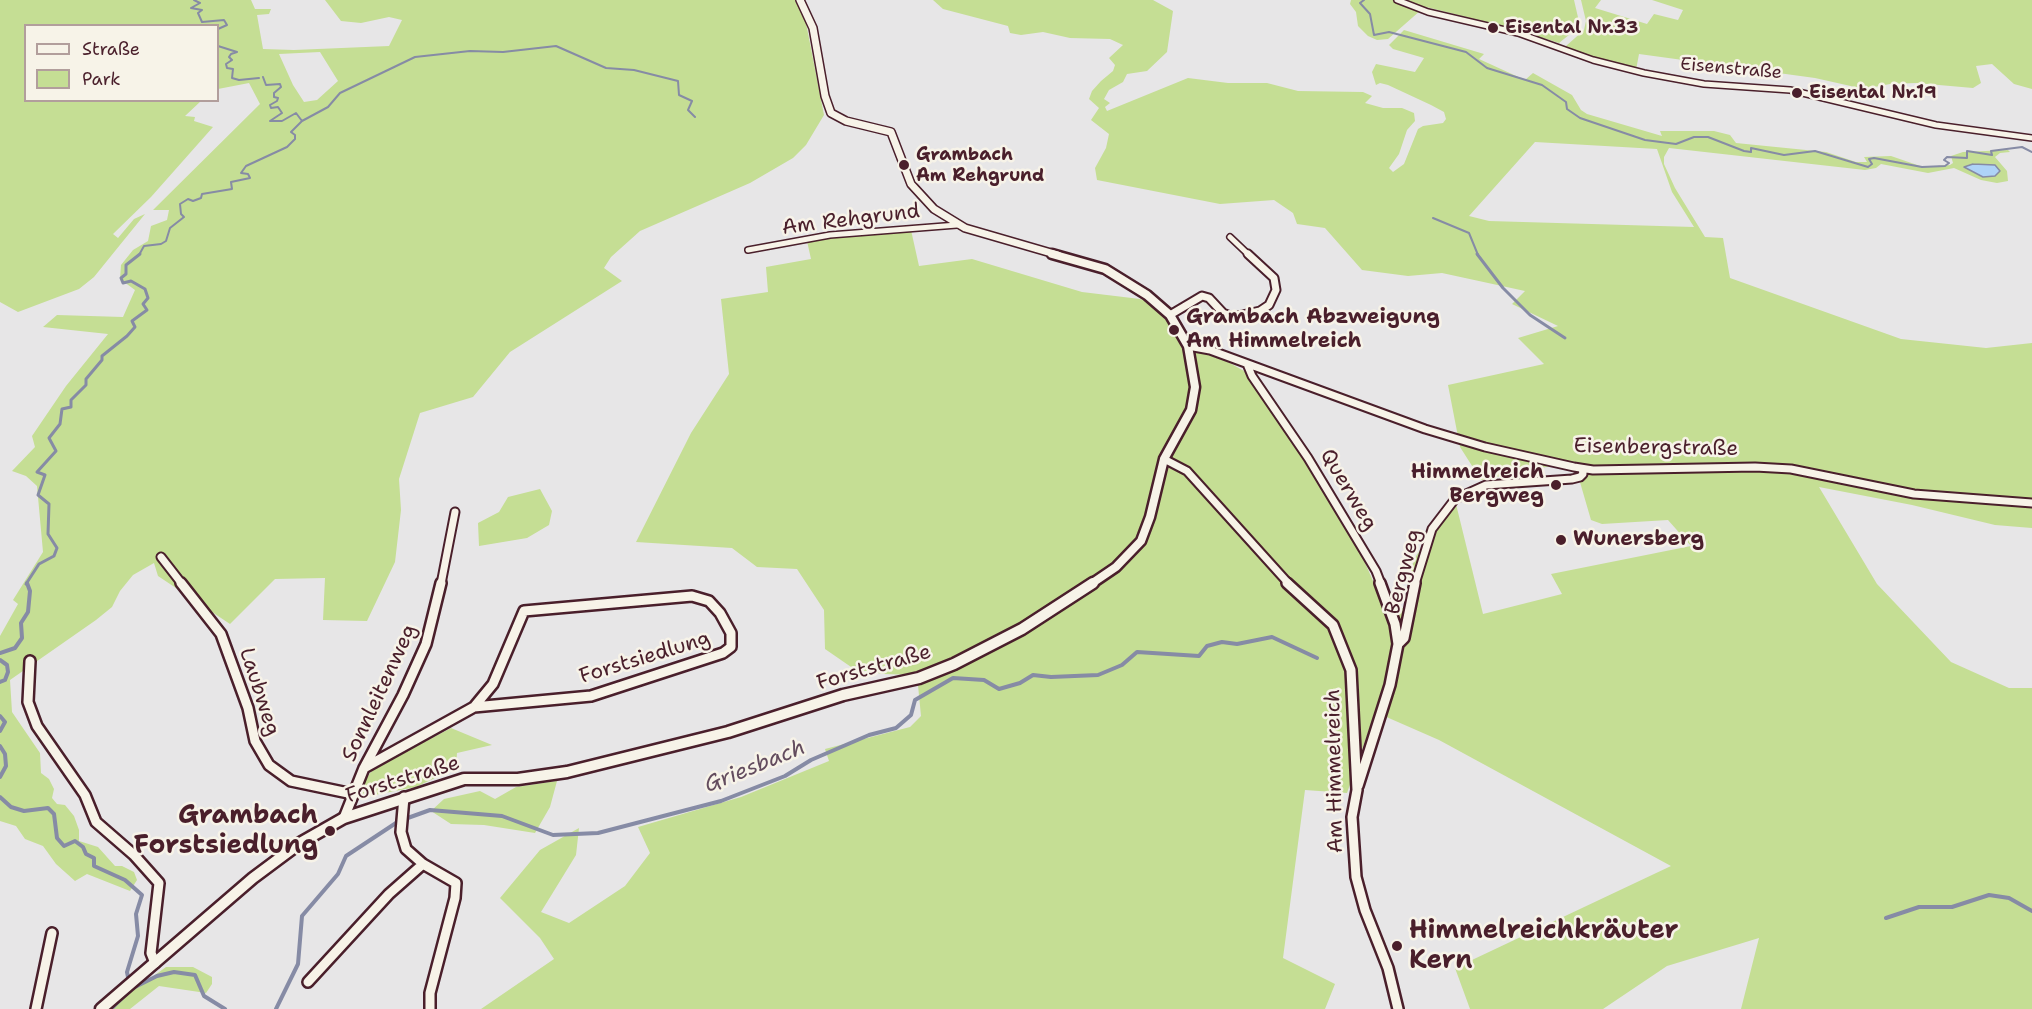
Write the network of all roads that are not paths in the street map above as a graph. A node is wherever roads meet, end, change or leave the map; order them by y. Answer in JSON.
{"nodes":[{"id":1,"x":800,"y":0,"type":"edge"},
{"id":2,"x":1397,"y":0,"type":"edge"},
{"id":3,"x":2032,"y":138,"type":"edge"},
{"id":4,"x":957,"y":225,"type":"junction"},
{"id":5,"x":1230,"y":237,"type":"dead end"},
{"id":6,"x":748,"y":250,"type":"dead end"},
{"id":7,"x":1170,"y":315,"type":"junction"},
{"id":8,"x":1188,"y":346,"type":"junction"},
{"id":9,"x":1247,"y":364,"type":"junction"},
{"id":10,"x":1164,"y":459,"type":"junction"},
{"id":11,"x":1582,"y":469,"type":"junction"},
{"id":12,"x":2032,"y":503,"type":"edge"},
{"id":13,"x":455,"y":512,"type":"dead end"},
{"id":14,"x":161,"y":557,"type":"dead end"},
{"id":15,"x":1398,"y":644,"type":"junction"},
{"id":16,"x":30,"y":661,"type":"dead end"},
{"id":17,"x":474,"y":707,"type":"junction"},
{"id":18,"x":364,"y":768,"type":"junction"},
{"id":19,"x":1357,"y":790,"type":"junction"},
{"id":20,"x":353,"y":794,"type":"junction"},
{"id":21,"x":404,"y":797,"type":"junction"},
{"id":22,"x":344,"y":818,"type":"junction"},
{"id":23,"x":423,"y":864,"type":"junction"},
{"id":24,"x":52,"y":933,"type":"dead end"},
{"id":25,"x":155,"y":963,"type":"junction"},
{"id":26,"x":308,"y":982,"type":"dead end"},
{"id":27,"x":36,"y":1009,"type":"edge"},
{"id":28,"x":101,"y":1009,"type":"edge"},
{"id":29,"x":430,"y":1009,"type":"edge"},
{"id":30,"x":1398,"y":1009,"type":"edge"}],
"edges":[{"from":1,"to":4,"type":"street","name":"Forststraße"},
{"from":2,"to":3,"type":"street","name":"Eisenstraße"},
{"from":4,"to":6,"type":"street","name":"Am Rehgrund"},
{"from":4,"to":7,"type":"street","name":"Forststraße"},
{"from":5,"to":7,"type":"street"},
{"from":7,"to":8,"type":"street","name":"Forststraße"},
{"from":8,"to":9,"type":"street","name":"Eisenbergstraße"},
{"from":8,"to":10,"type":"street","name":"Forststraße"},
{"from":9,"to":11,"type":"street","name":"Eisenbergstraße"},
{"from":9,"to":15,"type":"street","name":"Querweg"},
{"from":10,"to":19,"type":"street","name":"Am Himmelreich"},
{"from":10,"to":21,"type":"street","name":"Forststraße"},
{"from":11,"to":12,"type":"street","name":"Eisenbergstraße"},
{"from":11,"to":15,"type":"street","name":"Bergweg"},
{"from":13,"to":18,"type":"street","name":"Sonnleitenweg"},
{"from":14,"to":20,"type":"street","name":"Laubweg"},
{"from":15,"to":19,"type":"street","name":"Bergweg"},
{"from":16,"to":25,"type":"street"},
{"from":17,"to":17,"type":"street","name":"Forstsiedlung"},
{"from":17,"to":18,"type":"street"},
{"from":18,"to":20,"type":"street","name":"Sonnleitenweg"},
{"from":19,"to":30,"type":"street","name":"Am Himmelreich"},
{"from":20,"to":22,"type":"street","name":"Sonnleitenweg"},
{"from":21,"to":22,"type":"street","name":"Forststraße"},
{"from":21,"to":23,"type":"street"},
{"from":22,"to":25,"type":"street","name":"Forststraße"},
{"from":23,"to":26,"type":"street"},
{"from":23,"to":29,"type":"street"},
{"from":24,"to":27,"type":"street"},
{"from":25,"to":28,"type":"street","name":"Forststraße"}]}
